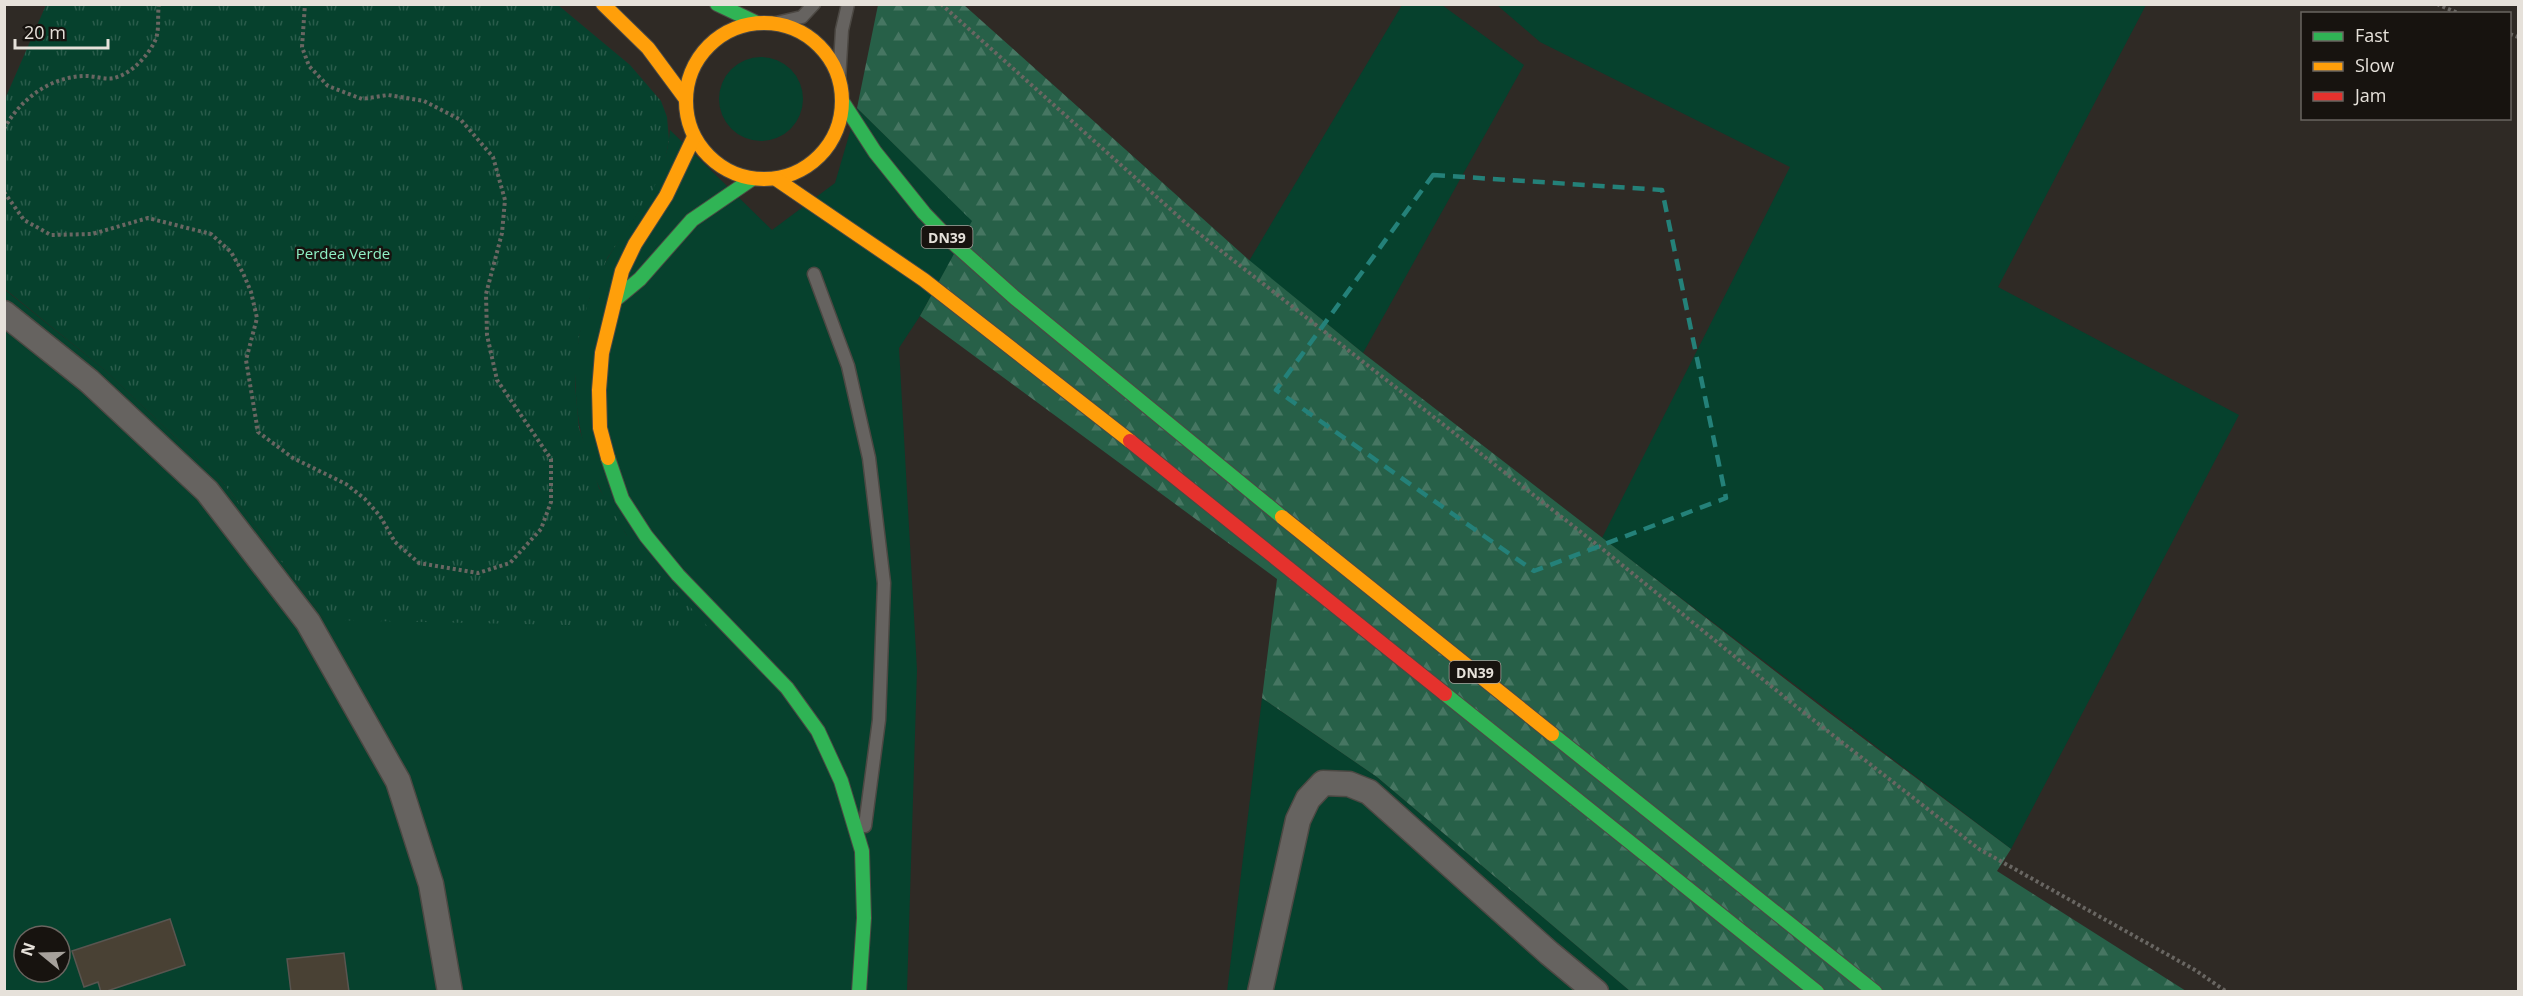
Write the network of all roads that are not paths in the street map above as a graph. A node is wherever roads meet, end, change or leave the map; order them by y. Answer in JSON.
{"nodes":[{"id":1,"x":603,"y":4,"type":"edge"},
{"id":2,"x":717,"y":4,"type":"edge"},
{"id":3,"x":814,"y":4,"type":"edge"},
{"id":4,"x":848,"y":4,"type":"edge"},
{"id":5,"x":757,"y":23,"type":"junction"},
{"id":6,"x":776,"y":23,"type":"junction"},
{"id":7,"x":840,"y":80,"type":"junction"},
{"id":8,"x":685,"y":98,"type":"junction"},
{"id":9,"x":842,"y":100,"type":"junction"},
{"id":10,"x":693,"y":137,"type":"junction"},
{"id":11,"x":752,"y":179,"type":"junction"},
{"id":12,"x":776,"y":179,"type":"junction"},
{"id":13,"x":814,"y":274,"type":"dead end"},
{"id":14,"x":616,"y":299,"type":"junction"},
{"id":15,"x":4,"y":313,"type":"edge"},
{"id":16,"x":862,"y":851,"type":"junction"},
{"id":17,"x":450,"y":992,"type":"edge"},
{"id":18,"x":860,"y":992,"type":"edge"},
{"id":19,"x":1260,"y":992,"type":"edge"},
{"id":20,"x":1596,"y":992,"type":"edge"},
{"id":21,"x":1817,"y":992,"type":"edge"},
{"id":22,"x":1875,"y":992,"type":"edge"}],
"edges":[{"from":1,"to":8,"type":"main road","number":"DN39"},
{"from":2,"to":5,"type":"main road","number":"DN39"},
{"from":3,"to":6,"type":"lane"},
{"from":4,"to":7,"type":"lane"},
{"from":5,"to":6,"type":"main road","number":"DN39"},
{"from":5,"to":8,"type":"main road","number":"DN39"},
{"from":6,"to":7,"type":"main road","number":"DN39"},
{"from":7,"to":9,"type":"main road","number":"DN39"},
{"from":8,"to":10,"type":"main road","number":"DN39"},
{"from":9,"to":12,"type":"main road","number":"DN39"},
{"from":9,"to":22,"type":"main road","number":"DN39"},
{"from":10,"to":11,"type":"main road","number":"DN39"},
{"from":10,"to":14,"type":"main road"},
{"from":11,"to":12,"type":"main road","number":"DN39"},
{"from":11,"to":14,"type":"main road"},
{"from":12,"to":21,"type":"main road","number":"DN39"},
{"from":13,"to":16,"type":"lane"},
{"from":14,"to":16,"type":"main road"},
{"from":15,"to":17,"type":"street"},
{"from":16,"to":18,"type":"main road"},
{"from":19,"to":20,"type":"street"}]}
